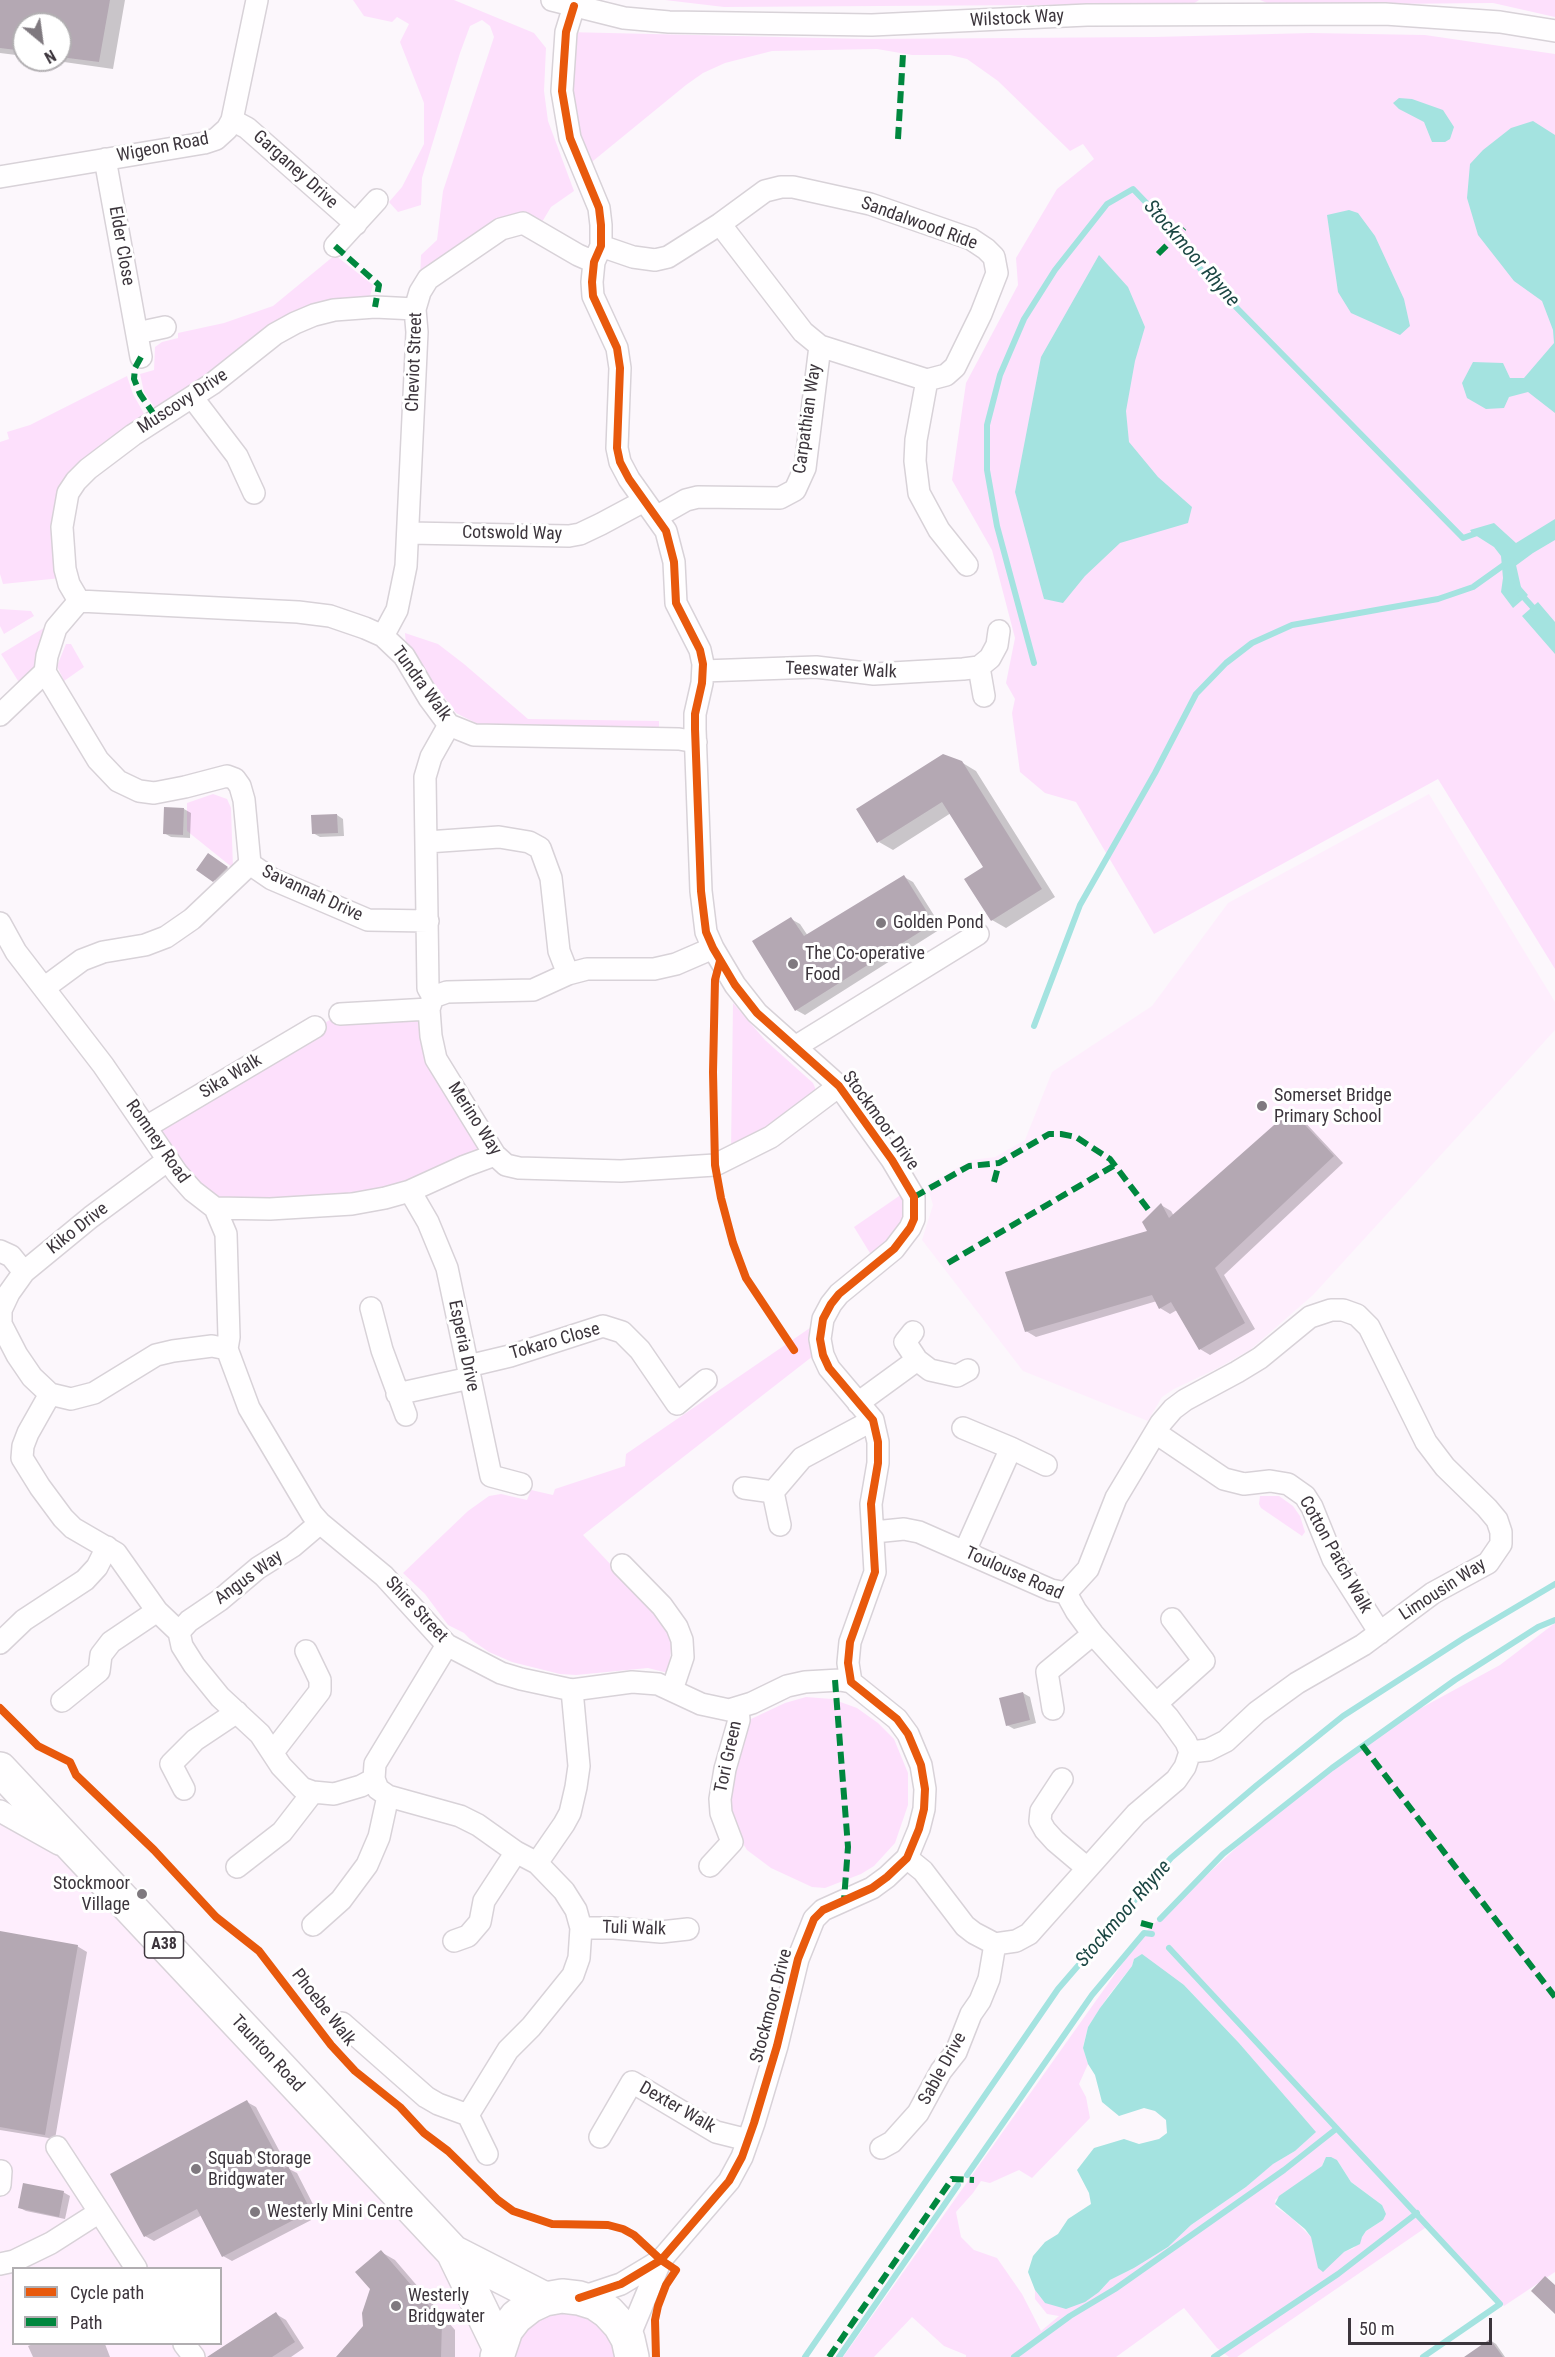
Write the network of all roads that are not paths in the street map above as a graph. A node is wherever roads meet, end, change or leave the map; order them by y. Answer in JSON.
{"nodes":[{"id":1,"x":258,"y":0,"type":"edge"},
{"id":2,"x":552,"y":0,"type":"edge"},
{"id":3,"x":574,"y":6,"type":"junction"},
{"id":4,"x":1555,"y":31,"type":"edge"},
{"id":5,"x":232,"y":120,"type":"junction"},
{"id":6,"x":105,"y":159,"type":"junction"},
{"id":7,"x":0,"y":177,"type":"edge"},
{"id":8,"x":377,"y":200,"type":"dead end"},
{"id":9,"x":356,"y":224,"type":"junction"},
{"id":10,"x":720,"y":224,"type":"junction"},
{"id":11,"x":335,"y":246,"type":"dead end"},
{"id":12,"x":597,"y":254,"type":"junction"},
{"id":13,"x":415,"y":309,"type":"junction"},
{"id":14,"x":165,"y":327,"type":"dead end"},
{"id":15,"x":137,"y":333,"type":"junction"},
{"id":16,"x":820,"y":346,"type":"junction"},
{"id":17,"x":141,"y":357,"type":"dead end"},
{"id":18,"x":927,"y":380,"type":"junction"},
{"id":19,"x":192,"y":397,"type":"junction"},
{"id":20,"x":254,"y":493,"type":"dead end"},
{"id":21,"x":650,"y":509,"type":"junction"},
{"id":22,"x":409,"y":533,"type":"junction"},
{"id":23,"x":967,"y":565,"type":"dead end"},
{"id":24,"x":79,"y":601,"type":"junction"},
{"id":25,"x":999,"y":631,"type":"dead end"},
{"id":26,"x":383,"y":636,"type":"junction"},
{"id":27,"x":979,"y":667,"type":"junction"},
{"id":28,"x":703,"y":671,"type":"junction"},
{"id":29,"x":45,"y":672,"type":"junction"},
{"id":30,"x":984,"y":696,"type":"dead end"},
{"id":31,"x":0,"y":715,"type":"edge"},
{"id":32,"x":449,"y":725,"type":"junction"},
{"id":33,"x":696,"y":742,"type":"junction"},
{"id":34,"x":427,"y":842,"type":"junction"},
{"id":35,"x":250,"y":864,"type":"junction"},
{"id":36,"x":428,"y":921,"type":"junction"},
{"id":37,"x":0,"y":923,"type":"edge"},
{"id":38,"x":978,"y":933,"type":"dead end"},
{"id":39,"x":712,"y":948,"type":"junction"},
{"id":40,"x":568,"y":975,"type":"junction"},
{"id":41,"x":44,"y":988,"type":"junction"},
{"id":42,"x":431,"y":1003,"type":"junction"},
{"id":43,"x":340,"y":1014,"type":"dead end"},
{"id":44,"x":315,"y":1027,"type":"dead end"},
{"id":45,"x":795,"y":1047,"type":"junction"},
{"id":46,"x":839,"y":1086,"type":"junction"},
{"id":47,"x":146,"y":1126,"type":"junction"},
{"id":48,"x":495,"y":1155,"type":"junction"},
{"id":49,"x":168,"y":1160,"type":"junction"},
{"id":50,"x":410,"y":1191,"type":"junction"},
{"id":51,"x":215,"y":1208,"type":"junction"},
{"id":52,"x":0,"y":1251,"type":"edge"},
{"id":53,"x":24,"y":1272,"type":"junction"},
{"id":54,"x":371,"y":1308,"type":"dead end"},
{"id":55,"x":1,"y":1320,"type":"edge"},
{"id":56,"x":913,"y":1332,"type":"dead end"},
{"id":57,"x":227,"y":1349,"type":"junction"},
{"id":58,"x":917,"y":1360,"type":"junction"},
{"id":59,"x":968,"y":1370,"type":"dead end"},
{"id":60,"x":469,"y":1372,"type":"junction"},
{"id":61,"x":706,"y":1380,"type":"dead end"},
{"id":62,"x":50,"y":1394,"type":"junction"},
{"id":63,"x":397,"y":1394,"type":"junction"},
{"id":64,"x":858,"y":1403,"type":"junction"},
{"id":65,"x":406,"y":1415,"type":"dead end"},
{"id":66,"x":873,"y":1420,"type":"junction"},
{"id":67,"x":963,"y":1428,"type":"dead end"},
{"id":68,"x":1156,"y":1433,"type":"junction"},
{"id":69,"x":1011,"y":1448,"type":"junction"},
{"id":70,"x":1046,"y":1465,"type":"dead end"},
{"id":71,"x":521,"y":1484,"type":"dead end"},
{"id":72,"x":744,"y":1488,"type":"dead end"},
{"id":73,"x":772,"y":1492,"type":"junction"},
{"id":74,"x":320,"y":1523,"type":"junction"},
{"id":75,"x":780,"y":1525,"type":"dead end"},
{"id":76,"x":874,"y":1532,"type":"junction"},
{"id":77,"x":107,"y":1547,"type":"junction"},
{"id":78,"x":966,"y":1551,"type":"junction"},
{"id":79,"x":622,"y":1565,"type":"dead end"},
{"id":80,"x":1066,"y":1593,"type":"junction"},
{"id":81,"x":157,"y":1611,"type":"junction"},
{"id":82,"x":1172,"y":1619,"type":"dead end"},
{"id":83,"x":179,"y":1632,"type":"junction"},
{"id":84,"x":1380,"y":1633,"type":"junction"},
{"id":85,"x":1093,"y":1634,"type":"junction"},
{"id":86,"x":0,"y":1643,"type":"edge"},
{"id":87,"x":447,"y":1645,"type":"junction"},
{"id":88,"x":306,"y":1651,"type":"dead end"},
{"id":89,"x":851,"y":1683,"type":"junction"},
{"id":90,"x":572,"y":1690,"type":"junction"},
{"id":91,"x":672,"y":1690,"type":"junction"},
{"id":92,"x":62,"y":1701,"type":"dead end"},
{"id":93,"x":1156,"y":1704,"type":"junction"},
{"id":94,"x":738,"y":1708,"type":"junction"},
{"id":95,"x":1053,"y":1708,"type":"dead end"},
{"id":96,"x":237,"y":1712,"type":"junction"},
{"id":97,"x":273,"y":1752,"type":"junction"},
{"id":98,"x":1190,"y":1752,"type":"junction"},
{"id":99,"x":0,"y":1769,"type":"edge"},
{"id":100,"x":374,"y":1779,"type":"junction"},
{"id":101,"x":1062,"y":1779,"type":"dead end"},
{"id":102,"x":184,"y":1789,"type":"dead end"},
{"id":103,"x":313,"y":1792,"type":"junction"},
{"id":104,"x":388,"y":1796,"type":"junction"},
{"id":105,"x":0,"y":1812,"type":"edge"},
{"id":106,"x":516,"y":1852,"type":"junction"},
{"id":107,"x":81,"y":1856,"type":"junction"},
{"id":108,"x":907,"y":1858,"type":"junction"},
{"id":109,"x":537,"y":1863,"type":"junction"},
{"id":110,"x":710,"y":1866,"type":"dead end"},
{"id":111,"x":237,"y":1867,"type":"dead end"},
{"id":112,"x":1087,"y":1868,"type":"junction"},
{"id":113,"x":313,"y":1925,"type":"dead end"},
{"id":114,"x":581,"y":1928,"type":"junction"},
{"id":115,"x":688,"y":1929,"type":"dead end"},
{"id":116,"x":454,"y":1941,"type":"dead end"},
{"id":117,"x":995,"y":1944,"type":"junction"},
{"id":118,"x":342,"y":2023,"type":"dead end"},
{"id":119,"x":468,"y":2115,"type":"junction"},
{"id":120,"x":600,"y":2137,"type":"dead end"},
{"id":121,"x":748,"y":2140,"type":"junction"},
{"id":122,"x":57,"y":2147,"type":"dead end"},
{"id":123,"x":881,"y":2148,"type":"dead end"},
{"id":124,"x":487,"y":2154,"type":"dead end"},
{"id":125,"x":98,"y":2213,"type":"junction"},
{"id":126,"x":453,"y":2252,"type":"junction"},
{"id":127,"x":661,"y":2260,"type":"junction"},
{"id":128,"x":0,"y":2264,"type":"edge"},
{"id":129,"x":135,"y":2267,"type":"edge"},
{"id":130,"x":579,"y":2298,"type":"junction"},
{"id":131,"x":545,"y":2299,"type":"junction"},
{"id":132,"x":630,"y":2348,"type":"edge"},
{"id":133,"x":498,"y":2352,"type":"edge"}],
"edges":[{"from":1,"to":5,"type":"street","name":"Wigeon Road"},
{"from":2,"to":3,"type":"street","name":"Wilstock Way"},
{"from":3,"to":4,"type":"street","name":"Wilstock Way"},
{"from":3,"to":12,"type":"street"},
{"from":5,"to":6,"type":"street","name":"Wigeon Road"},
{"from":5,"to":9,"type":"street","name":"Garganey Drive"},
{"from":6,"to":7,"type":"street","name":"Wigeon Road"},
{"from":6,"to":15,"type":"street","name":"Elder Close"},
{"from":8,"to":9,"type":"street"},
{"from":9,"to":11,"type":"street"},
{"from":10,"to":12,"type":"street","name":"Sandalwood Ride"},
{"from":10,"to":16,"type":"street"},
{"from":10,"to":18,"type":"street","name":"Sandalwood Ride"},
{"from":12,"to":13,"type":"street","name":"Cheviot Street"},
{"from":12,"to":21,"type":"street"},
{"from":13,"to":19,"type":"street","name":"Muscovy Drive"},
{"from":13,"to":22,"type":"street","name":"Cheviot Street"},
{"from":14,"to":15,"type":"street"},
{"from":15,"to":17,"type":"street","name":"Elder Close"},
{"from":16,"to":18,"type":"street"},
{"from":16,"to":21,"type":"street","name":"Carpathian Way"},
{"from":18,"to":23,"type":"street"},
{"from":19,"to":20,"type":"street"},
{"from":19,"to":24,"type":"street","name":"Muscovy Drive"},
{"from":21,"to":22,"type":"street","name":"Cotswold Way"},
{"from":21,"to":28,"type":"street"},
{"from":22,"to":26,"type":"street","name":"Cheviot Street"},
{"from":24,"to":26,"type":"street","name":"Tundra Walk"},
{"from":24,"to":29,"type":"street"},
{"from":25,"to":27,"type":"street"},
{"from":26,"to":32,"type":"street","name":"Tundra Walk"},
{"from":27,"to":28,"type":"street","name":"Teeswater Walk"},
{"from":27,"to":30,"type":"street"},
{"from":28,"to":33,"type":"street","name":"Stockmoor Drive"},
{"from":29,"to":31,"type":"street"},
{"from":29,"to":35,"type":"street","name":"Savannah Drive"},
{"from":32,"to":33,"type":"street","name":"Tundra Walk"},
{"from":32,"to":34,"type":"street","name":"Merino Way"},
{"from":33,"to":39,"type":"street","name":"Stockmoor Drive"},
{"from":34,"to":36,"type":"street","name":"Merino Way"},
{"from":34,"to":40,"type":"street"},
{"from":35,"to":36,"type":"street","name":"Savannah Drive"},
{"from":35,"to":41,"type":"street"},
{"from":36,"to":42,"type":"street","name":"Merino Way"},
{"from":37,"to":41,"type":"street","name":"Romney Road"},
{"from":38,"to":45,"type":"street"},
{"from":39,"to":40,"type":"street"},
{"from":39,"to":45,"type":"street","name":"Stockmoor Drive"},
{"from":40,"to":42,"type":"street"},
{"from":41,"to":47,"type":"street","name":"Romney Road"},
{"from":42,"to":43,"type":"street"},
{"from":42,"to":48,"type":"street","name":"Merino Way"},
{"from":44,"to":47,"type":"street","name":"Sika Walk"},
{"from":45,"to":46,"type":"street","name":"Stockmoor Drive"},
{"from":46,"to":48,"type":"street","name":"Merino Way"},
{"from":46,"to":64,"type":"street","name":"Stockmoor Drive"},
{"from":47,"to":49,"type":"street","name":"Romney Road"},
{"from":48,"to":50,"type":"street"},
{"from":49,"to":51,"type":"street","name":"Romney Road"},
{"from":49,"to":53,"type":"street","name":"Kiko Drive"},
{"from":50,"to":51,"type":"street"},
{"from":50,"to":60,"type":"street","name":"Esperia Drive"},
{"from":51,"to":57,"type":"street","name":"Shire Street"},
{"from":52,"to":53,"type":"street"},
{"from":53,"to":55,"type":"street","name":"Kiko Drive"},
{"from":54,"to":63,"type":"street"},
{"from":55,"to":62,"type":"street"},
{"from":56,"to":58,"type":"street"},
{"from":57,"to":62,"type":"street"},
{"from":57,"to":74,"type":"street","name":"Shire Street"},
{"from":58,"to":59,"type":"street"},
{"from":58,"to":64,"type":"street"},
{"from":60,"to":61,"type":"street","name":"Tokaro Close"},
{"from":60,"to":63,"type":"street"},
{"from":60,"to":71,"type":"street","name":"Esperia Drive"},
{"from":62,"to":77,"type":"street"},
{"from":63,"to":65,"type":"street"},
{"from":64,"to":66,"type":"street","name":"Stockmoor Drive"},
{"from":66,"to":73,"type":"street"},
{"from":66,"to":76,"type":"street"},
{"from":67,"to":69,"type":"street"},
{"from":68,"to":80,"type":"street","name":"Limousin Way"},
{"from":68,"to":84,"type":"street","name":"Cotton Patch Walk"},
{"from":68,"to":84,"type":"street","name":"Limousin Way"},
{"from":69,"to":70,"type":"street"},
{"from":69,"to":78,"type":"street"},
{"from":72,"to":73,"type":"street"},
{"from":73,"to":75,"type":"street"},
{"from":74,"to":83,"type":"street","name":"Angus Way"},
{"from":74,"to":87,"type":"street","name":"Shire Street"},
{"from":76,"to":78,"type":"street","name":"Toulouse Road"},
{"from":76,"to":89,"type":"street"},
{"from":77,"to":81,"type":"street"},
{"from":77,"to":86,"type":"street"},
{"from":78,"to":80,"type":"street","name":"Toulouse Road"},
{"from":79,"to":91,"type":"street"},
{"from":80,"to":85,"type":"street","name":"Toulouse Road"},
{"from":81,"to":83,"type":"street"},
{"from":81,"to":92,"type":"street"},
{"from":82,"to":93,"type":"street"},
{"from":83,"to":96,"type":"street"},
{"from":84,"to":98,"type":"street","name":"Limousin Way"},
{"from":85,"to":93,"type":"street","name":"Toulouse Road"},
{"from":85,"to":95,"type":"street"},
{"from":87,"to":90,"type":"street","name":"Shire Street"},
{"from":87,"to":100,"type":"street"},
{"from":88,"to":97,"type":"street"},
{"from":89,"to":94,"type":"street","name":"Shire Street"},
{"from":89,"to":108,"type":"street","name":"Stockmoor Drive"},
{"from":90,"to":91,"type":"street","name":"Shire Street"},
{"from":90,"to":109,"type":"street"},
{"from":91,"to":94,"type":"street","name":"Shire Street"},
{"from":93,"to":98,"type":"street","name":"Toulouse Road"},
{"from":94,"to":110,"type":"street","name":"Tori Green"},
{"from":96,"to":97,"type":"street"},
{"from":96,"to":102,"type":"street"},
{"from":97,"to":103,"type":"street"},
{"from":98,"to":112,"type":"street"},
{"from":99,"to":107,"type":"main road","name":"Taunton Road","number":"A38"},
{"from":100,"to":103,"type":"street"},
{"from":100,"to":104,"type":"street"},
{"from":101,"to":112,"type":"street"},
{"from":103,"to":111,"type":"street"},
{"from":104,"to":106,"type":"street"},
{"from":104,"to":113,"type":"street"},
{"from":105,"to":107,"type":"street","name":"Taunton Road"},
{"from":106,"to":109,"type":"street"},
{"from":106,"to":116,"type":"street"},
{"from":107,"to":126,"type":"main road","name":"Taunton Road","number":"A38"},
{"from":108,"to":117,"type":"street"},
{"from":108,"to":121,"type":"street","name":"Stockmoor Drive"},
{"from":109,"to":114,"type":"street"},
{"from":112,"to":117,"type":"street"},
{"from":114,"to":115,"type":"street","name":"Tuli Walk"},
{"from":114,"to":119,"type":"street"},
{"from":117,"to":123,"type":"street","name":"Sable Drive"},
{"from":118,"to":119,"type":"street"},
{"from":119,"to":124,"type":"street"},
{"from":120,"to":121,"type":"street","name":"Dexter Walk"},
{"from":121,"to":127,"type":"street","name":"Stockmoor Drive"},
{"from":122,"to":125,"type":"street"},
{"from":125,"to":128,"type":"street"},
{"from":125,"to":129,"type":"street"},
{"from":126,"to":131,"type":"main road","name":"Taunton Road","number":"A38"},
{"from":126,"to":133,"type":"main road","name":"Taunton Road","number":"A38"},
{"from":127,"to":130,"type":"street","name":"Stockmoor Drive"},
{"from":127,"to":132,"type":"street","name":"Stockmoor Drive"},
{"from":130,"to":131,"type":"main road","number":"A38"},
{"from":130,"to":132,"type":"main road","number":"A38"},
{"from":131,"to":133,"type":"main road","number":"A38"}]}
